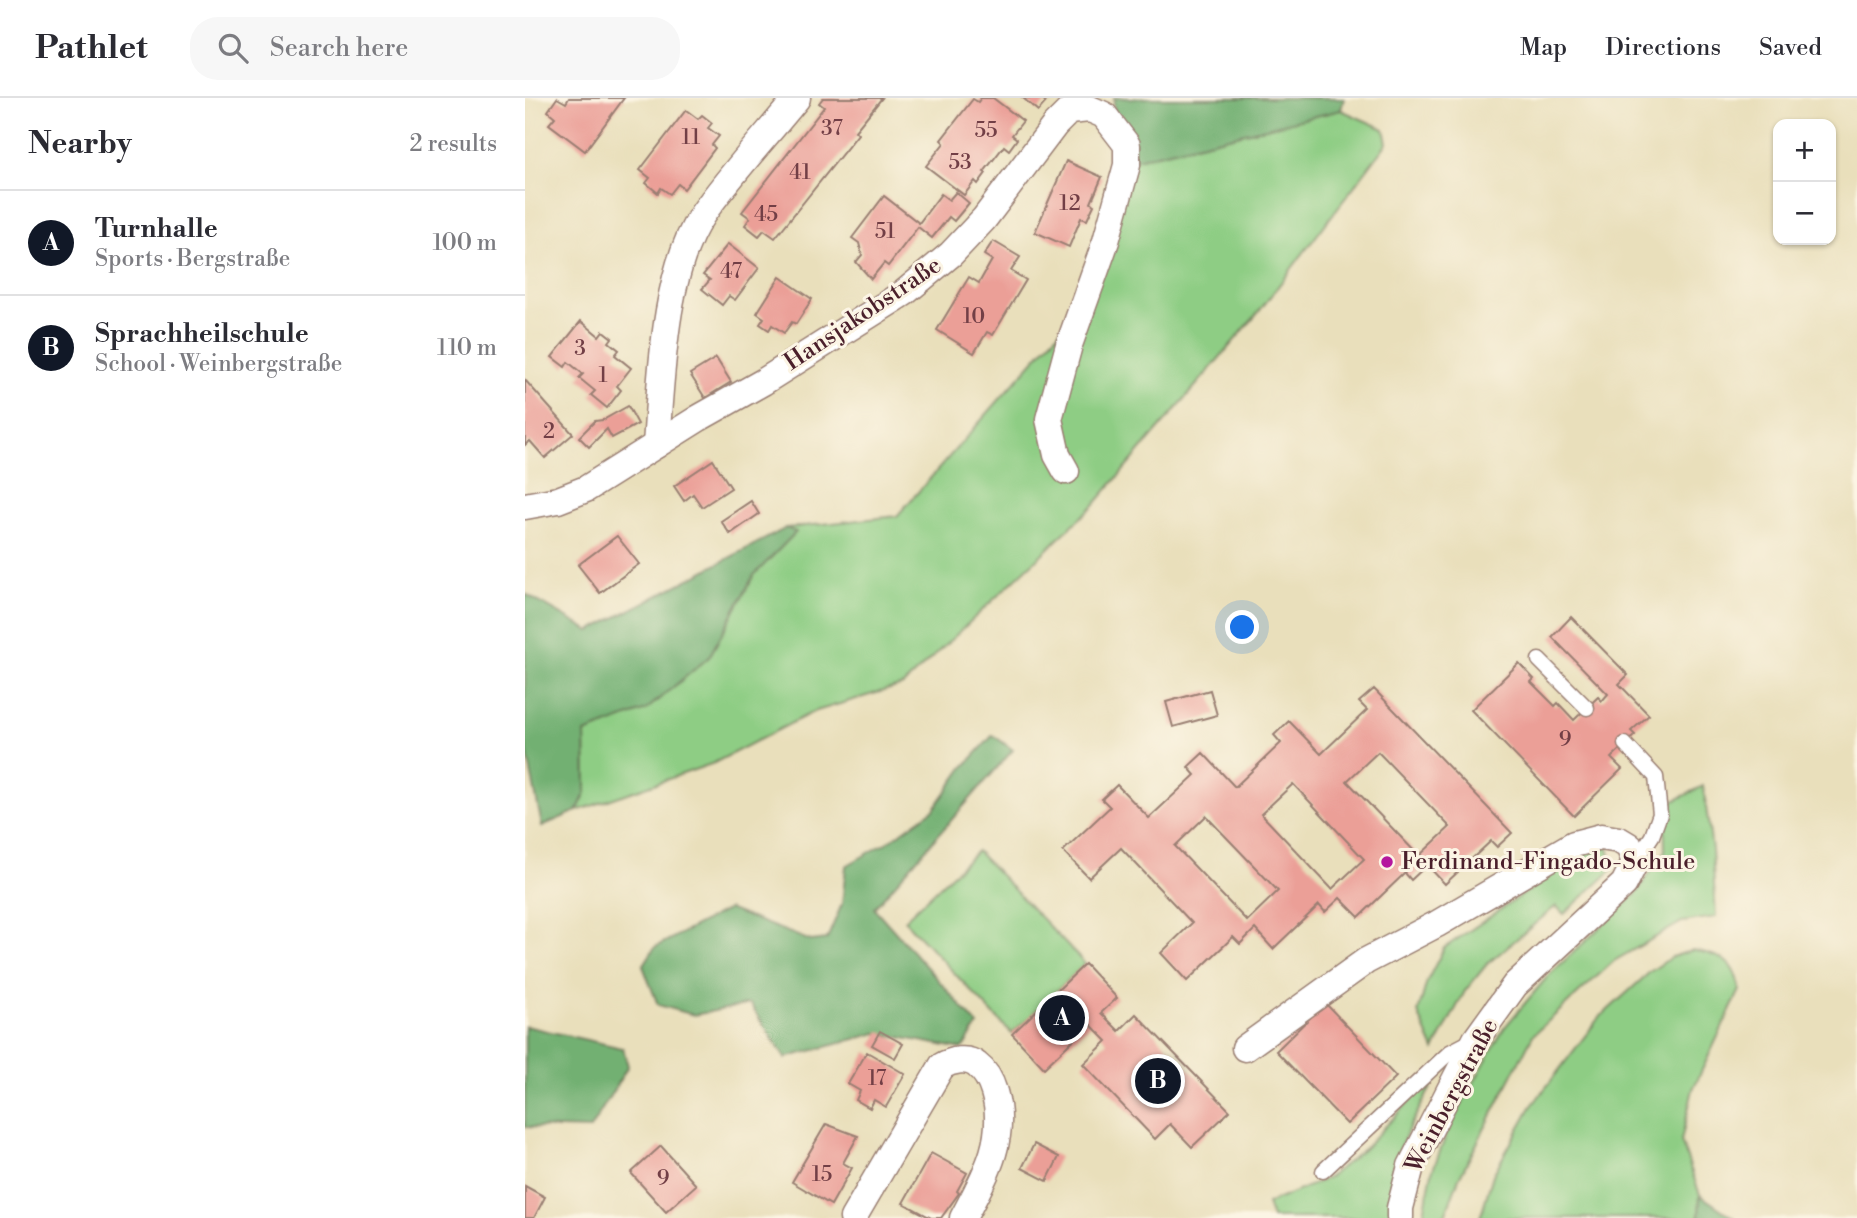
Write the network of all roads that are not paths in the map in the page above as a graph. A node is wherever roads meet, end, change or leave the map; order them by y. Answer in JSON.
{"nodes":[{"id":1,"x":797,"y":98,"type":"edge"},
{"id":2,"x":656,"y":445,"type":"junction"},
{"id":3,"x":1066,"y":471,"type":"dead end"},
{"id":4,"x":525,"y":506,"type":"edge"},
{"id":5,"x":1539,"y":660,"type":"dead end"},
{"id":6,"x":1587,"y":708,"type":"dead end"},
{"id":7,"x":1625,"y":744,"type":"dead end"},
{"id":8,"x":1635,"y":862,"type":"junction"},
{"id":9,"x":1476,"y":1039,"type":"junction"},
{"id":10,"x":1245,"y":1048,"type":"dead end"},
{"id":11,"x":1323,"y":1171,"type":"dead end"},
{"id":12,"x":853,"y":1218,"type":"edge"},
{"id":13,"x":963,"y":1218,"type":"edge"},
{"id":14,"x":1400,"y":1218,"type":"edge"}],
"edges":[{"from":1,"to":2,"type":"street"},
{"from":2,"to":3,"type":"street","name":"Hansjakobstraße"},
{"from":2,"to":4,"type":"street","name":"Hansjakobstraße"},
{"from":5,"to":6,"type":"lane"},
{"from":7,"to":8,"type":"lane"},
{"from":8,"to":9,"type":"street","name":"Weinbergstraße"},
{"from":8,"to":10,"type":"street"},
{"from":9,"to":11,"type":"lane"},
{"from":9,"to":14,"type":"street","name":"Weinbergstraße"},
{"from":12,"to":13,"type":"street"}]}
